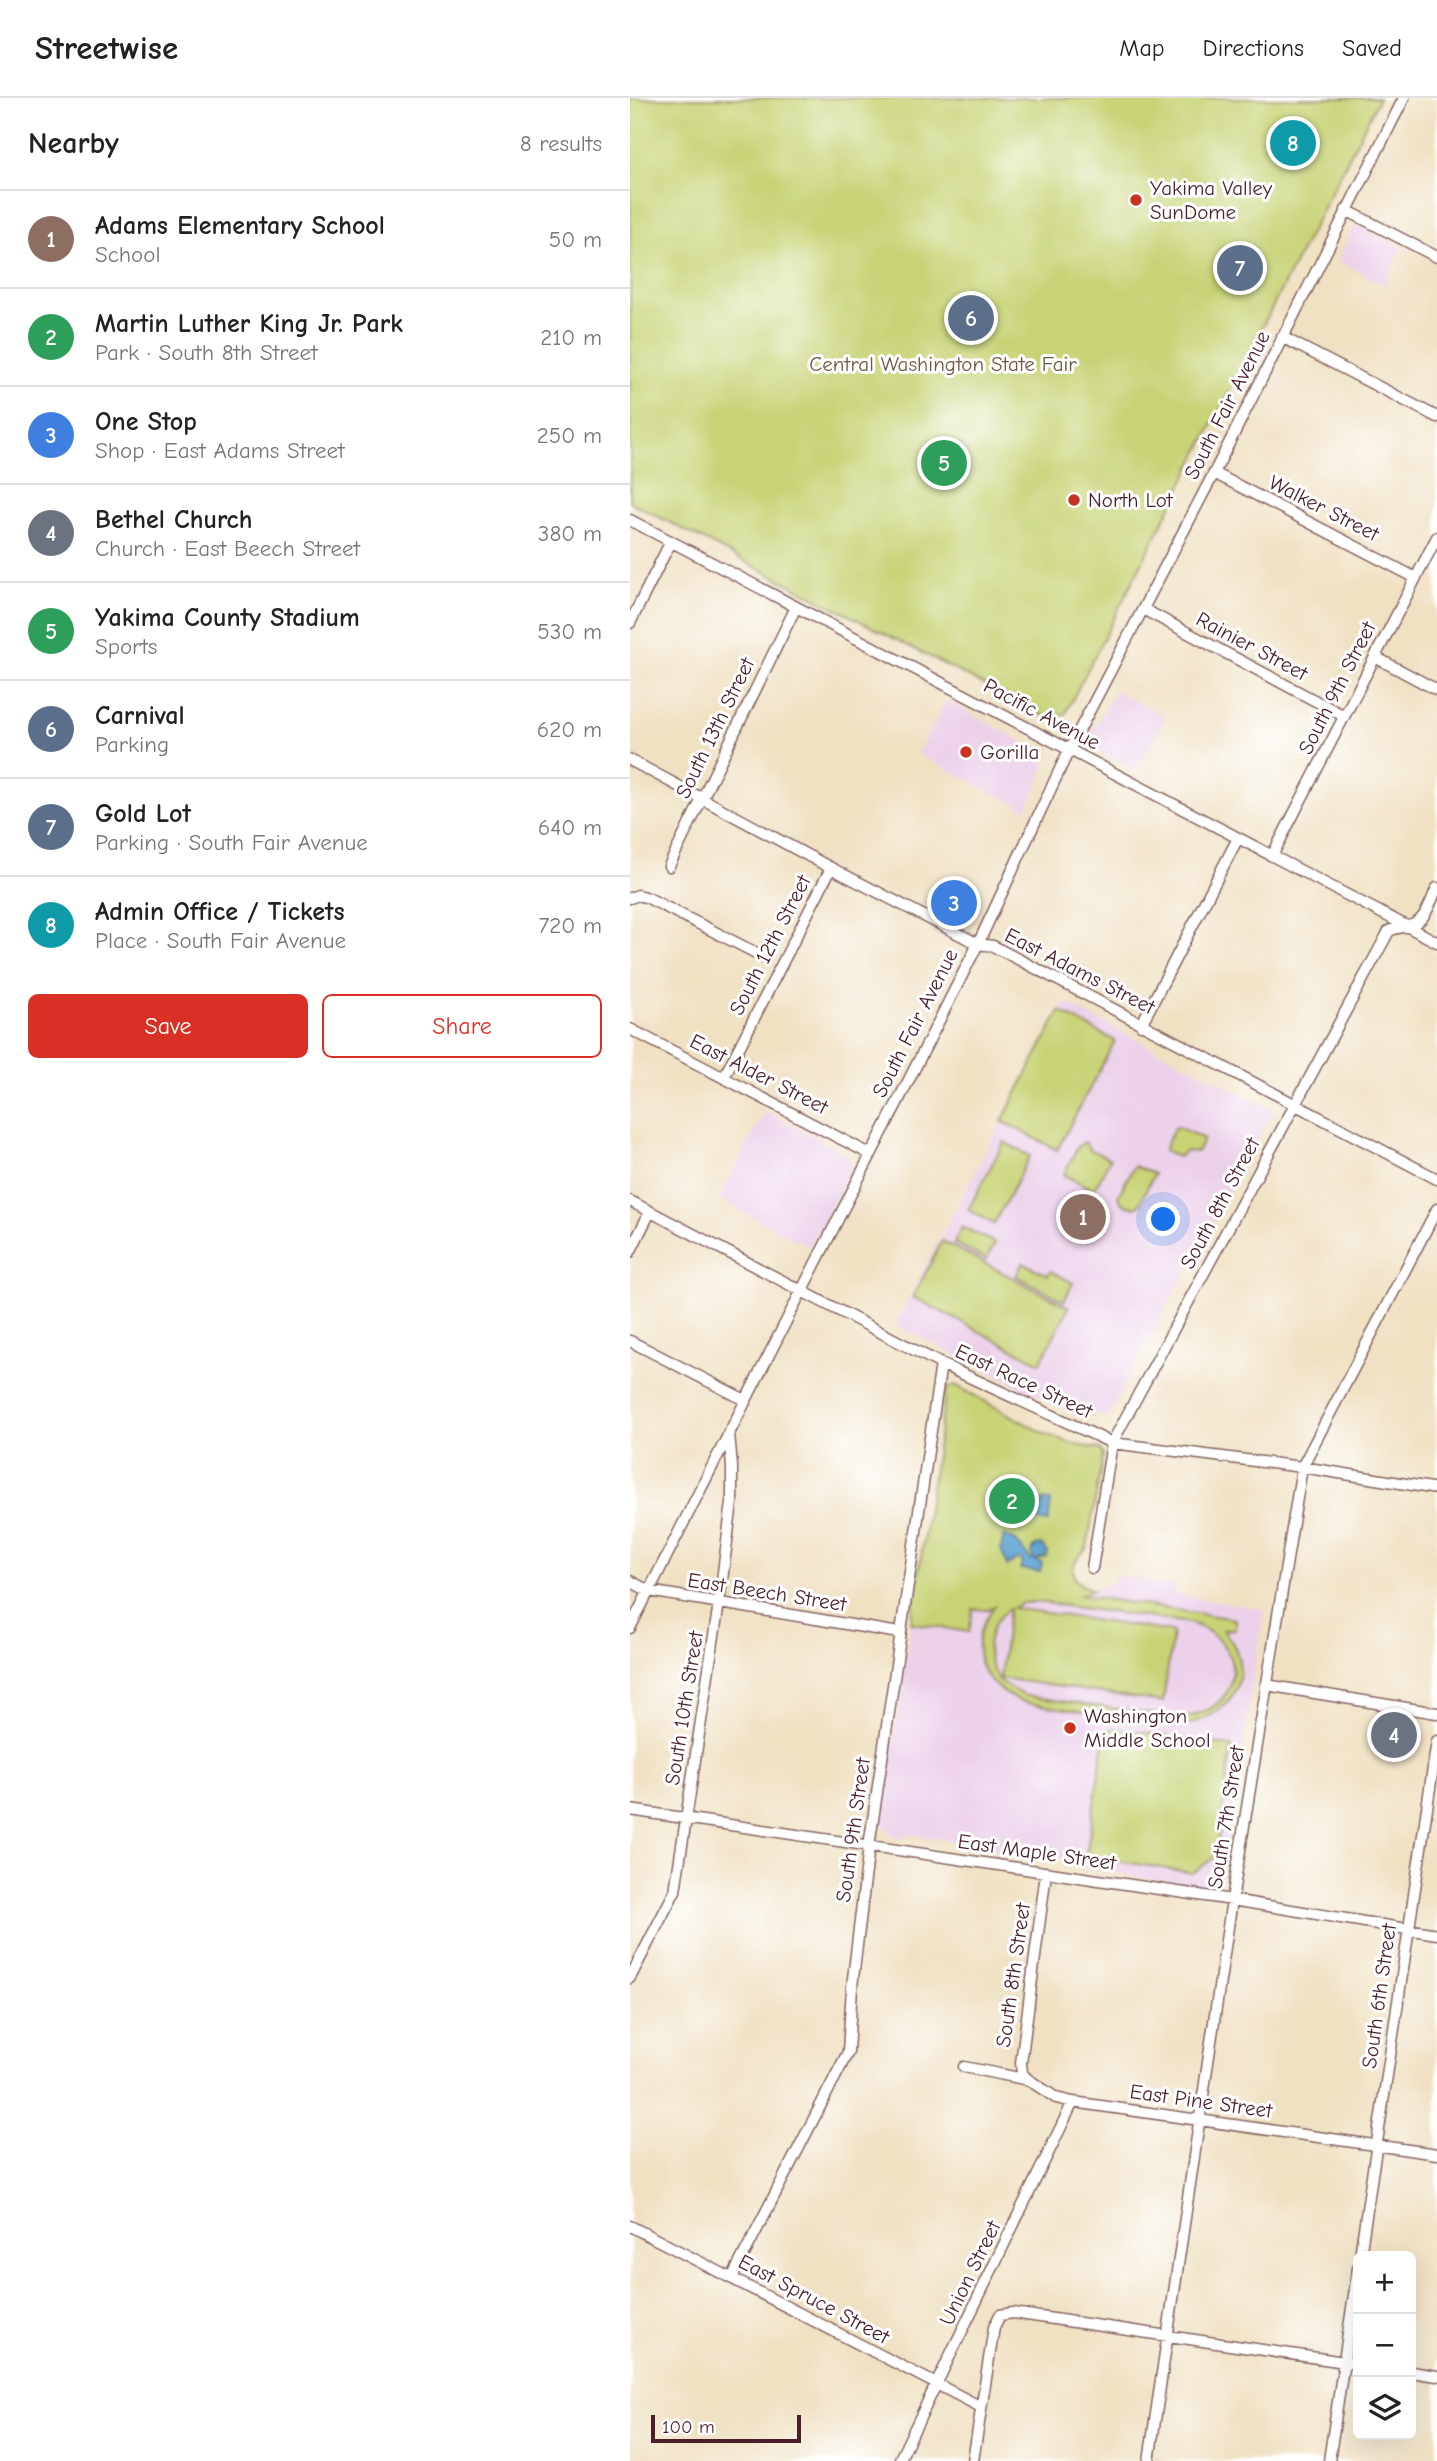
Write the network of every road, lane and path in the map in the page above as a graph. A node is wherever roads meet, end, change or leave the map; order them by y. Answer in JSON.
{"nodes":[{"id":1,"x":1404,"y":98,"type":"edge"},
{"id":2,"x":1346,"y":211,"type":"junction"},
{"id":3,"x":1437,"y":257,"type":"edge"},
{"id":4,"x":1282,"y":337,"type":"junction"},
{"id":5,"x":1437,"y":417,"type":"edge"},
{"id":6,"x":1214,"y":473,"type":"junction"},
{"id":7,"x":630,"y":520,"type":"edge"},
{"id":8,"x":1437,"y":537,"type":"edge"},
{"id":9,"x":671,"y":541,"type":"junction"},
{"id":10,"x":1416,"y":578,"type":"junction"},
{"id":11,"x":796,"y":607,"type":"junction"},
{"id":12,"x":1143,"y":610,"type":"junction"},
{"id":13,"x":630,"y":623,"type":"edge"},
{"id":14,"x":1375,"y":657,"type":"junction"},
{"id":15,"x":1437,"y":690,"type":"edge"},
{"id":16,"x":1344,"y":716,"type":"junction"},
{"id":17,"x":1069,"y":750,"type":"junction"},
{"id":18,"x":630,"y":760,"type":"edge"},
{"id":19,"x":702,"y":798,"type":"junction"},
{"id":20,"x":1238,"y":838,"type":"junction"},
{"id":21,"x":1272,"y":856,"type":"junction"},
{"id":22,"x":669,"y":866,"type":"dead end"},
{"id":23,"x":831,"y":869,"type":"junction"},
{"id":24,"x":1437,"y":888,"type":"edge"},
{"id":25,"x":630,"y":898,"type":"edge"},
{"id":26,"x":1406,"y":926,"type":"junction"},
{"id":27,"x":1437,"y":942,"type":"edge"},
{"id":28,"x":978,"y":944,"type":"junction"},
{"id":29,"x":764,"y":957,"type":"dead end"},
{"id":30,"x":1142,"y":1025,"type":"junction"},
{"id":31,"x":630,"y":1029,"type":"edge"},
{"id":32,"x":724,"y":1077,"type":"junction"},
{"id":33,"x":1294,"y":1106,"type":"junction"},
{"id":34,"x":870,"y":1154,"type":"junction"},
{"id":35,"x":1437,"y":1179,"type":"edge"},
{"id":36,"x":630,"y":1201,"type":"edge"},
{"id":37,"x":1437,"y":1209,"type":"edge"},
{"id":38,"x":650,"y":1212,"type":"junction"},
{"id":39,"x":630,"y":1252,"type":"edge"},
{"id":40,"x":803,"y":1290,"type":"junction"},
{"id":41,"x":630,"y":1341,"type":"edge"},
{"id":42,"x":941,"y":1364,"type":"junction"},
{"id":43,"x":745,"y":1400,"type":"junction"},
{"id":44,"x":729,"y":1433,"type":"junction"},
{"id":45,"x":1112,"y":1443,"type":"junction"},
{"id":46,"x":1302,"y":1467,"type":"junction"},
{"id":47,"x":1437,"y":1489,"type":"edge"},
{"id":48,"x":1092,"y":1568,"type":"dead end"},
{"id":49,"x":630,"y":1581,"type":"edge"},
{"id":50,"x":649,"y":1591,"type":"junction"},
{"id":51,"x":719,"y":1604,"type":"junction"},
{"id":52,"x":630,"y":1628,"type":"edge"},
{"id":53,"x":899,"y":1633,"type":"junction"},
{"id":54,"x":1266,"y":1685,"type":"junction"},
{"id":55,"x":1437,"y":1713,"type":"edge"},
{"id":56,"x":1437,"y":1741,"type":"edge"},
{"id":57,"x":630,"y":1810,"type":"edge"},
{"id":58,"x":687,"y":1818,"type":"junction"},
{"id":59,"x":869,"y":1846,"type":"junction"},
{"id":60,"x":1046,"y":1872,"type":"junction"},
{"id":61,"x":1232,"y":1900,"type":"junction"},
{"id":62,"x":1407,"y":1929,"type":"junction"},
{"id":63,"x":1437,"y":1934,"type":"edge"},
{"id":64,"x":630,"y":1978,"type":"edge"},
{"id":65,"x":964,"y":2067,"type":"dead end"},
{"id":66,"x":1028,"y":2080,"type":"junction"},
{"id":67,"x":1073,"y":2102,"type":"junction"},
{"id":68,"x":1200,"y":2120,"type":"junction"},
{"id":69,"x":1377,"y":2145,"type":"junction"},
{"id":70,"x":1437,"y":2154,"type":"edge"},
{"id":71,"x":630,"y":2226,"type":"edge"},
{"id":72,"x":1361,"y":2251,"type":"edge"},
{"id":73,"x":732,"y":2278,"type":"junction"},
{"id":74,"x":1353,"y":2301,"type":"edge"},
{"id":75,"x":1167,"y":2335,"type":"junction"},
{"id":76,"x":1344,"y":2361,"type":"junction"},
{"id":77,"x":1353,"y":2363,"type":"edge"},
{"id":78,"x":1416,"y":2373,"type":"edge"},
{"id":79,"x":1437,"y":2376,"type":"edge"},
{"id":80,"x":937,"y":2385,"type":"junction"},
{"id":81,"x":981,"y":2407,"type":"junction"},
{"id":82,"x":900,"y":2461,"type":"edge"},
{"id":83,"x":973,"y":2461,"type":"edge"},
{"id":84,"x":1149,"y":2461,"type":"edge"},
{"id":85,"x":1329,"y":2461,"type":"edge"}],
"edges":[{"from":1,"to":2,"type":"street","name":"South Fair Avenue"},
{"from":2,"to":3,"type":"street"},
{"from":2,"to":4,"type":"street","name":"South Fair Avenue"},
{"from":4,"to":5,"type":"street"},
{"from":4,"to":6,"type":"street","name":"South Fair Avenue"},
{"from":6,"to":10,"type":"street","name":"Walker Street"},
{"from":6,"to":12,"type":"street","name":"South Fair Avenue"},
{"from":7,"to":9,"type":"street","name":"Pacific Avenue"},
{"from":8,"to":10,"type":"street","name":"South 9th Street"},
{"from":9,"to":11,"type":"street","name":"Pacific Avenue"},
{"from":9,"to":13,"type":"street"},
{"from":10,"to":14,"type":"street","name":"South 9th Street"},
{"from":11,"to":17,"type":"street","name":"Pacific Avenue"},
{"from":11,"to":19,"type":"street","name":"South 13th Street"},
{"from":12,"to":16,"type":"street","name":"Rainier Street"},
{"from":12,"to":17,"type":"street","name":"South Fair Avenue"},
{"from":14,"to":15,"type":"street"},
{"from":14,"to":16,"type":"street","name":"South 9th Street"},
{"from":16,"to":21,"type":"street","name":"South 9th Street"},
{"from":17,"to":20,"type":"street","name":"Pacific Avenue"},
{"from":17,"to":28,"type":"street","name":"South Fair Avenue"},
{"from":18,"to":19,"type":"street","name":"East Adams Street"},
{"from":19,"to":22,"type":"street","name":"South 13th Street"},
{"from":19,"to":23,"type":"street","name":"East Adams Street"},
{"from":20,"to":21,"type":"street","name":"Pacific Avenue"},
{"from":20,"to":30,"type":"street"},
{"from":21,"to":26,"type":"street","name":"Pacific Avenue"},
{"from":23,"to":28,"type":"street","name":"East Adams Street"},
{"from":23,"to":32,"type":"street","name":"South 12th Street"},
{"from":24,"to":26,"type":"street","name":"South 8th Street"},
{"from":25,"to":29,"type":"street"},
{"from":26,"to":27,"type":"street","name":"Pacific Avenue"},
{"from":26,"to":33,"type":"street","name":"South 8th Street"},
{"from":28,"to":30,"type":"street","name":"East Adams Street"},
{"from":28,"to":34,"type":"street","name":"South Fair Avenue"},
{"from":30,"to":33,"type":"street","name":"East Adams Street"},
{"from":31,"to":32,"type":"street","name":"East Alder Street"},
{"from":32,"to":34,"type":"street","name":"East Alder Street"},
{"from":33,"to":35,"type":"street","name":"East Adams Street"},
{"from":33,"to":45,"type":"street","name":"South 8th Street"},
{"from":34,"to":40,"type":"street","name":"South Fair Avenue"},
{"from":36,"to":38,"type":"street","name":"East Race Street"},
{"from":37,"to":46,"type":"street","name":"South 7th Street"},
{"from":38,"to":39,"type":"street"},
{"from":38,"to":40,"type":"street","name":"East Race Street"},
{"from":40,"to":42,"type":"street","name":"East Race Street"},
{"from":40,"to":43,"type":"street","name":"South Fair Avenue"},
{"from":41,"to":43,"type":"street"},
{"from":42,"to":45,"type":"street","name":"East Race Street"},
{"from":42,"to":53,"type":"street","name":"South 9th Street"},
{"from":43,"to":44,"type":"street","name":"South Fair Avenue"},
{"from":44,"to":50,"type":"street","name":"South Fair Avenue"},
{"from":44,"to":51,"type":"street","name":"South 10th Street"},
{"from":45,"to":46,"type":"street","name":"East Race Street"},
{"from":45,"to":48,"type":"street","name":"South 8th Street"},
{"from":46,"to":47,"type":"street","name":"East Race Street"},
{"from":46,"to":54,"type":"street","name":"South 7th Street"},
{"from":49,"to":50,"type":"street","name":"East Beech Street"},
{"from":50,"to":51,"type":"street","name":"East Beech Street"},
{"from":50,"to":52,"type":"street","name":"South Fair Avenue"},
{"from":51,"to":53,"type":"street","name":"East Beech Street"},
{"from":51,"to":58,"type":"street","name":"South 10th Street"},
{"from":53,"to":59,"type":"street","name":"South 9th Street"},
{"from":54,"to":55,"type":"street"},
{"from":54,"to":61,"type":"street","name":"South 7th Street"},
{"from":56,"to":62,"type":"street","name":"South 6th Street"},
{"from":57,"to":58,"type":"street","name":"East Maple Street"},
{"from":58,"to":59,"type":"street","name":"East Maple Street"},
{"from":58,"to":64,"type":"street","name":"South 10th Street"},
{"from":59,"to":60,"type":"street","name":"East Maple Street"},
{"from":59,"to":73,"type":"street","name":"South 9th Street"},
{"from":60,"to":61,"type":"street","name":"East Maple Street"},
{"from":60,"to":66,"type":"street","name":"South 8th Street"},
{"from":61,"to":62,"type":"street","name":"East Maple Street"},
{"from":61,"to":68,"type":"street","name":"South 7th Street"},
{"from":62,"to":63,"type":"street","name":"East Maple Street"},
{"from":62,"to":69,"type":"street","name":"South 6th Street"},
{"from":65,"to":66,"type":"street","name":"East Pine Street"},
{"from":66,"to":67,"type":"street","name":"East Pine Street"},
{"from":67,"to":68,"type":"street","name":"East Pine Street"},
{"from":67,"to":80,"type":"street","name":"Union Street"},
{"from":68,"to":69,"type":"street","name":"East Pine Street"},
{"from":68,"to":75,"type":"street","name":"South 7th Street"},
{"from":69,"to":70,"type":"street","name":"East Pine Street"},
{"from":69,"to":72,"type":"street","name":"South 6th Street"},
{"from":71,"to":73,"type":"street","name":"East Spruce Street"},
{"from":73,"to":80,"type":"street","name":"East Spruce Street"},
{"from":74,"to":76,"type":"street"},
{"from":75,"to":76,"type":"street"},
{"from":75,"to":81,"type":"street"},
{"from":75,"to":84,"type":"street","name":"South 7th Street"},
{"from":76,"to":77,"type":"street"},
{"from":76,"to":85,"type":"street"},
{"from":78,"to":79,"type":"street"},
{"from":80,"to":81,"type":"street","name":"East Spruce Street"},
{"from":80,"to":82,"type":"street","name":"Union Street"},
{"from":81,"to":83,"type":"street"}]}
